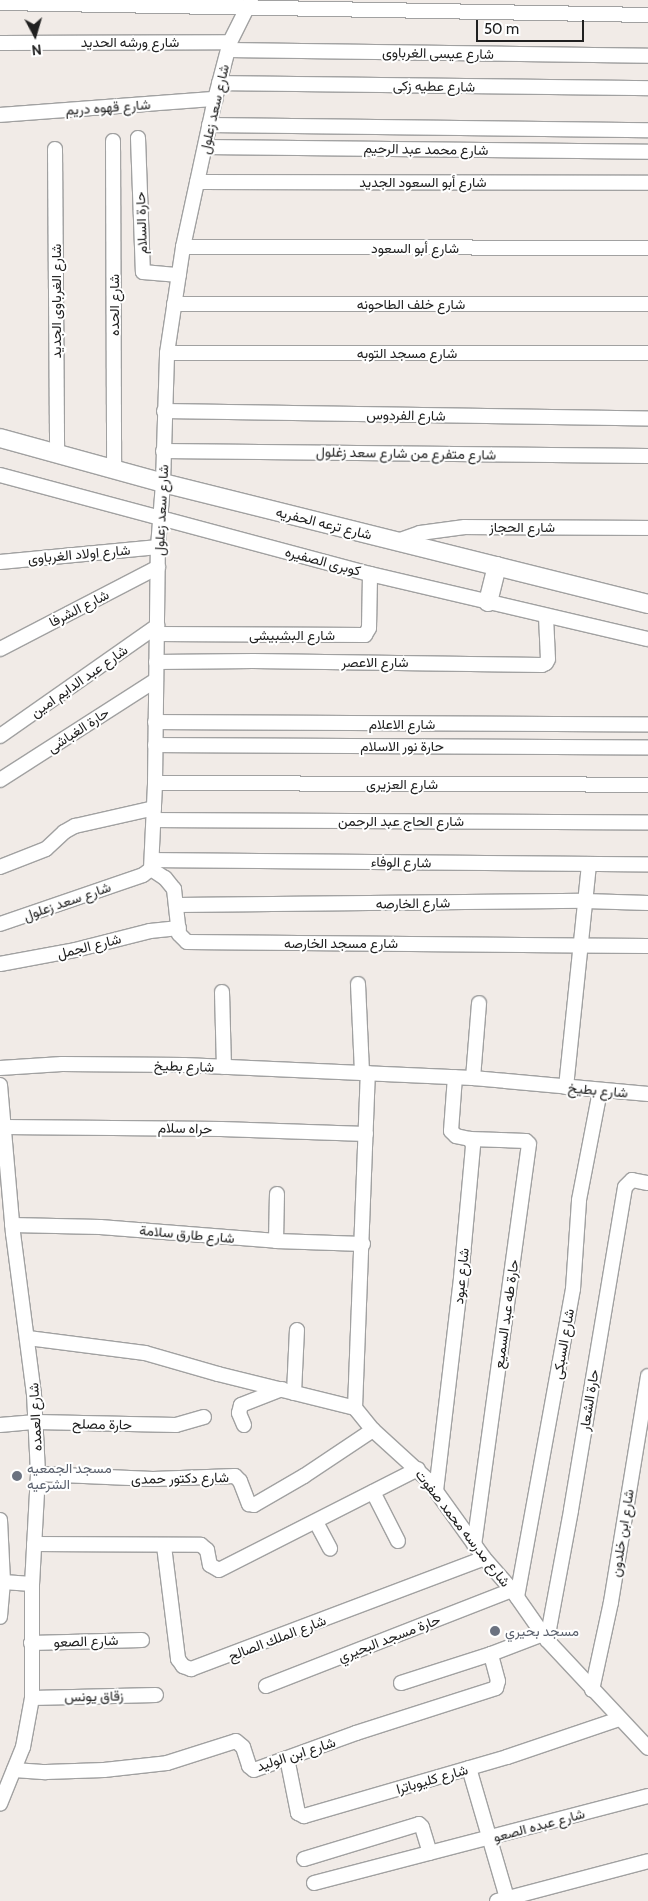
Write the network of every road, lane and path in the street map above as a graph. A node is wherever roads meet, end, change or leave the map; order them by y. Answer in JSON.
{"nodes":[{"id":1,"x":0,"y":3,"type":"edge"},
{"id":2,"x":249,"y":3,"type":"edge"},
{"id":3,"x":648,"y":15,"type":"edge"},
{"id":4,"x":0,"y":43,"type":"edge"},
{"id":5,"x":229,"y":46,"type":"junction"},
{"id":6,"x":648,"y":56,"type":"edge"},
{"id":7,"x":220,"y":83,"type":"junction"},
{"id":8,"x":648,"y":88,"type":"edge"},
{"id":9,"x":215,"y":99,"type":"junction"},
{"id":10,"x":0,"y":115,"type":"edge"},
{"id":11,"x":209,"y":125,"type":"junction"},
{"id":12,"x":648,"y":130,"type":"edge"},
{"id":13,"x":138,"y":138,"type":"dead end"},
{"id":14,"x":113,"y":141,"type":"dead end"},
{"id":15,"x":205,"y":147,"type":"junction"},
{"id":16,"x":55,"y":149,"type":"dead end"},
{"id":17,"x":648,"y":152,"type":"edge"},
{"id":18,"x":197,"y":182,"type":"junction"},
{"id":19,"x":648,"y":183,"type":"edge"},
{"id":20,"x":183,"y":248,"type":"junction"},
{"id":21,"x":648,"y":248,"type":"edge"},
{"id":22,"x":179,"y":275,"type":"junction"},
{"id":23,"x":174,"y":304,"type":"junction"},
{"id":24,"x":648,"y":304,"type":"edge"},
{"id":25,"x":167,"y":353,"type":"junction"},
{"id":26,"x":648,"y":353,"type":"edge"},
{"id":27,"x":164,"y":411,"type":"junction"},
{"id":28,"x":648,"y":419,"type":"edge"},
{"id":29,"x":0,"y":438,"type":"edge"},
{"id":30,"x":163,"y":451,"type":"junction"},
{"id":31,"x":57,"y":454,"type":"junction"},
{"id":32,"x":648,"y":456,"type":"edge"},
{"id":33,"x":114,"y":470,"type":"junction"},
{"id":34,"x":0,"y":475,"type":"edge"},
{"id":35,"x":163,"y":483,"type":"junction"},
{"id":36,"x":160,"y":517,"type":"junction"},
{"id":37,"x":648,"y":528,"type":"edge"},
{"id":38,"x":397,"y":541,"type":"junction"},
{"id":39,"x":158,"y":547,"type":"junction"},
{"id":40,"x":0,"y":562,"type":"edge"},
{"id":41,"x":497,"y":566,"type":"junction"},
{"id":42,"x":158,"y":567,"type":"junction"},
{"id":43,"x":370,"y":574,"type":"junction"},
{"id":44,"x":621,"y":597,"type":"junction"},
{"id":45,"x":648,"y":597,"type":"edge"},
{"id":46,"x":488,"y":602,"type":"junction"},
{"id":47,"x":648,"y":604,"type":"edge"},
{"id":48,"x":546,"y":616,"type":"junction"},
{"id":49,"x":157,"y":630,"type":"junction"},
{"id":50,"x":648,"y":639,"type":"edge"},
{"id":51,"x":0,"y":649,"type":"edge"},
{"id":52,"x":156,"y":662,"type":"junction"},
{"id":53,"x":156,"y":680,"type":"junction"},
{"id":54,"x":155,"y":722,"type":"junction"},
{"id":55,"x":648,"y":725,"type":"edge"},
{"id":56,"x":0,"y":736,"type":"edge"},
{"id":57,"x":155,"y":745,"type":"junction"},
{"id":58,"x":648,"y":748,"type":"edge"},
{"id":59,"x":0,"y":780,"type":"edge"},
{"id":60,"x":155,"y":783,"type":"junction"},
{"id":61,"x":648,"y":785,"type":"edge"},
{"id":62,"x":154,"y":814,"type":"junction"},
{"id":63,"x":648,"y":822,"type":"edge"},
{"id":64,"x":589,"y":864,"type":"junction"},
{"id":65,"x":648,"y":864,"type":"edge"},
{"id":66,"x":152,"y":865,"type":"junction"},
{"id":67,"x":0,"y":867,"type":"edge"},
{"id":68,"x":585,"y":901,"type":"junction"},
{"id":69,"x":648,"y":903,"type":"edge"},
{"id":70,"x":177,"y":905,"type":"junction"},
{"id":71,"x":0,"y":924,"type":"edge"},
{"id":72,"x":179,"y":928,"type":"junction"},
{"id":73,"x":581,"y":945,"type":"junction"},
{"id":74,"x":648,"y":946,"type":"edge"},
{"id":75,"x":0,"y":964,"type":"edge"},
{"id":76,"x":358,"y":984,"type":"dead end"},
{"id":77,"x":222,"y":992,"type":"dead end"},
{"id":78,"x":479,"y":1003,"type":"dead end"},
{"id":79,"x":224,"y":1067,"type":"junction"},
{"id":80,"x":0,"y":1068,"type":"edge"},
{"id":81,"x":365,"y":1073,"type":"junction"},
{"id":82,"x":455,"y":1077,"type":"junction"},
{"id":83,"x":473,"y":1078,"type":"junction"},
{"id":84,"x":0,"y":1085,"type":"edge"},
{"id":85,"x":566,"y":1087,"type":"junction"},
{"id":86,"x":600,"y":1090,"type":"junction"},
{"id":87,"x":647,"y":1091,"type":"edge"},
{"id":88,"x":4,"y":1127,"type":"junction"},
{"id":89,"x":366,"y":1134,"type":"junction"},
{"id":90,"x":470,"y":1139,"type":"junction"},
{"id":91,"x":4,"y":1176,"type":"edge"},
{"id":92,"x":648,"y":1183,"type":"edge"},
{"id":93,"x":278,"y":1194,"type":"dead end"},
{"id":94,"x":8,"y":1231,"type":"edge"},
{"id":95,"x":276,"y":1241,"type":"junction"},
{"id":96,"x":363,"y":1244,"type":"junction"},
{"id":97,"x":296,"y":1330,"type":"dead end"},
{"id":98,"x":28,"y":1338,"type":"junction"},
{"id":99,"x":648,"y":1376,"type":"edge"},
{"id":100,"x":288,"y":1391,"type":"junction"},
{"id":101,"x":355,"y":1408,"type":"junction"},
{"id":102,"x":204,"y":1417,"type":"dead end"},
{"id":103,"x":36,"y":1422,"type":"junction"},
{"id":104,"x":0,"y":1425,"type":"edge"},
{"id":105,"x":244,"y":1425,"type":"dead end"},
{"id":106,"x":373,"y":1430,"type":"junction"},
{"id":107,"x":418,"y":1469,"type":"junction"},
{"id":108,"x":38,"y":1474,"type":"junction"},
{"id":109,"x":436,"y":1491,"type":"junction"},
{"id":110,"x":373,"y":1492,"type":"junction"},
{"id":111,"x":0,"y":1520,"type":"edge"},
{"id":112,"x":316,"y":1522,"type":"junction"},
{"id":113,"x":398,"y":1541,"type":"dead end"},
{"id":114,"x":34,"y":1544,"type":"junction"},
{"id":115,"x":474,"y":1544,"type":"junction"},
{"id":116,"x":164,"y":1546,"type":"junction"},
{"id":117,"x":330,"y":1548,"type":"dead end"},
{"id":118,"x":484,"y":1558,"type":"junction"},
{"id":119,"x":3,"y":1582,"type":"junction"},
{"id":120,"x":32,"y":1584,"type":"junction"},
{"id":121,"x":514,"y":1594,"type":"junction"},
{"id":122,"x":0,"y":1615,"type":"edge"},
{"id":123,"x":545,"y":1637,"type":"junction"},
{"id":124,"x":142,"y":1640,"type":"dead end"},
{"id":125,"x":32,"y":1643,"type":"junction"},
{"id":126,"x":491,"y":1654,"type":"junction"},
{"id":127,"x":401,"y":1683,"type":"dead end"},
{"id":128,"x":266,"y":1686,"type":"dead end"},
{"id":129,"x":592,"y":1690,"type":"junction"},
{"id":130,"x":156,"y":1694,"type":"dead end"},
{"id":131,"x":32,"y":1698,"type":"junction"},
{"id":132,"x":619,"y":1720,"type":"junction"},
{"id":133,"x":648,"y":1748,"type":"edge"},
{"id":134,"x":287,"y":1758,"type":"junction"},
{"id":135,"x":469,"y":1768,"type":"junction"},
{"id":136,"x":14,"y":1770,"type":"junction"},
{"id":137,"x":648,"y":1796,"type":"edge"},
{"id":138,"x":0,"y":1804,"type":"edge"},
{"id":139,"x":489,"y":1838,"type":"junction"},
{"id":140,"x":430,"y":1853,"type":"junction"},
{"id":141,"x":304,"y":1859,"type":"dead end"},
{"id":142,"x":648,"y":1861,"type":"edge"},
{"id":143,"x":314,"y":1883,"type":"dead end"},
{"id":144,"x":504,"y":1900,"type":"edge"}],
"edges":[{"from":1,"to":2,"type":"street"},
{"from":2,"to":3,"type":"street"},
{"from":2,"to":5,"type":"street","name":"شارع سعد زعلول"},
{"from":4,"to":5,"type":"street","name":"شارع ورشه الحديد"},
{"from":5,"to":6,"type":"street","name":"شارع عيسى الغرباوى"},
{"from":5,"to":7,"type":"street","name":"شارع سعد زعلول"},
{"from":7,"to":8,"type":"street","name":"شارع عطيه زكى"},
{"from":7,"to":9,"type":"street","name":"شارع سعد زعلول"},
{"from":9,"to":10,"type":"street","name":"شارع قهوه دريم"},
{"from":9,"to":11,"type":"street","name":"شارع سعد زعلول"},
{"from":11,"to":12,"type":"street"},
{"from":11,"to":15,"type":"street","name":"شارع سعد زعلول"},
{"from":13,"to":22,"type":"street","name":"حارة السلام"},
{"from":14,"to":33,"type":"street","name":"شارع الحده"},
{"from":15,"to":17,"type":"street","name":"شارع محمد عبد الرحيم"},
{"from":15,"to":18,"type":"street","name":"شارع سعد زعلول"},
{"from":16,"to":31,"type":"street","name":"شارع الغرباوى الجديد"},
{"from":18,"to":19,"type":"street","name":"شارع أبو السعود الجديد"},
{"from":18,"to":20,"type":"street","name":"شارع سعد زعلول"},
{"from":20,"to":21,"type":"street","name":"شارع أبو السعود"},
{"from":20,"to":22,"type":"street","name":"شارع سعد زعلول"},
{"from":22,"to":23,"type":"street","name":"شارع سعد زعلول"},
{"from":23,"to":24,"type":"street","name":"شارع خلف الطاحونه"},
{"from":23,"to":25,"type":"street","name":"شارع سعد زعلول"},
{"from":25,"to":26,"type":"street","name":"شارع مسجد التوبه"},
{"from":25,"to":27,"type":"street","name":"شارع سعد زعلول"},
{"from":27,"to":28,"type":"street","name":"شارع الفردوس"},
{"from":27,"to":30,"type":"street","name":"شارع سعد زعلول"},
{"from":29,"to":31,"type":"street","name":"شارع ترعه الحفريه"},
{"from":30,"to":32,"type":"street","name":"شارع متفرع من شارع سعد زغلول"},
{"from":30,"to":35,"type":"street","name":"شارع سعد زعلول"},
{"from":31,"to":33,"type":"street","name":"شارع ترعه الحفريه"},
{"from":33,"to":35,"type":"street","name":"شارع ترعه الحفريه"},
{"from":34,"to":36,"type":"street","name":"كوبرى الصفيره"},
{"from":35,"to":36,"type":"street","name":"شارع سعد زعلول"},
{"from":35,"to":38,"type":"street","name":"شارع ترعه الحفريه"},
{"from":36,"to":39,"type":"street","name":"شارع سعد زعلول"},
{"from":36,"to":43,"type":"street","name":"كوبرى الصفيره"},
{"from":37,"to":38,"type":"street","name":"شارع الحجاز"},
{"from":38,"to":41,"type":"street","name":"شارع ترعه الحفريه"},
{"from":39,"to":40,"type":"street","name":"شارع اولاد الغرباوى"},
{"from":39,"to":42,"type":"street","name":"شارع سعد زعلول"},
{"from":41,"to":44,"type":"street","name":"شارع ترعه الحفريه"},
{"from":41,"to":46,"type":"street"},
{"from":42,"to":49,"type":"street","name":"شارع سعد زعلول"},
{"from":42,"to":51,"type":"street","name":"شارع الشرفا"},
{"from":43,"to":46,"type":"street","name":"كوبرى الصفيره"},
{"from":43,"to":49,"type":"street","name":"شارع البشبيشى"},
{"from":44,"to":45,"type":"street"},
{"from":44,"to":47,"type":"street","name":"شارع ترعه الحفريه"},
{"from":46,"to":48,"type":"street","name":"كوبرى الصفيره"},
{"from":48,"to":50,"type":"street","name":"كوبرى الصفيره"},
{"from":48,"to":52,"type":"street","name":"شارع الاعصر"},
{"from":49,"to":52,"type":"street","name":"شارع سعد زعلول"},
{"from":49,"to":56,"type":"street","name":"شارع عبد الدايم امين"},
{"from":52,"to":53,"type":"street","name":"شارع سعد زعلول"},
{"from":53,"to":54,"type":"street","name":"شارع سعد زعلول"},
{"from":53,"to":59,"type":"street","name":"حارة الغباشى"},
{"from":54,"to":55,"type":"street","name":"شارع الاعلام"},
{"from":54,"to":57,"type":"street","name":"شارع سعد زعلول"},
{"from":57,"to":58,"type":"street","name":"حارة نور الاسلام"},
{"from":57,"to":60,"type":"street","name":"شارع سعد زعلول"},
{"from":60,"to":61,"type":"street","name":"شارع العزيرى"},
{"from":60,"to":62,"type":"street","name":"شارع سعد زعلول"},
{"from":62,"to":63,"type":"street","name":"شارع الحاج عبد الرحمن"},
{"from":62,"to":66,"type":"street","name":"شارع سعد زعلول"},
{"from":62,"to":67,"type":"street","name":"شارع الحاج عبد الرحمن"},
{"from":64,"to":65,"type":"street","name":"شارع الوفاء"},
{"from":64,"to":66,"type":"street","name":"شارع الوفاء"},
{"from":64,"to":68,"type":"street"},
{"from":66,"to":70,"type":"street"},
{"from":66,"to":71,"type":"street","name":"شارع سعد زعلول"},
{"from":68,"to":69,"type":"street","name":"شارع الخارصه"},
{"from":68,"to":70,"type":"street","name":"شارع الخارصه"},
{"from":68,"to":73,"type":"street"},
{"from":70,"to":72,"type":"street"},
{"from":72,"to":73,"type":"street","name":"شارع مسجد الخارصه"},
{"from":72,"to":75,"type":"street","name":"شارع الجمل"},
{"from":73,"to":74,"type":"street"},
{"from":73,"to":85,"type":"street"},
{"from":76,"to":81,"type":"street"},
{"from":77,"to":79,"type":"street"},
{"from":78,"to":83,"type":"street"},
{"from":79,"to":80,"type":"street","name":"شارع بطيخ"},
{"from":79,"to":81,"type":"street","name":"شارع بطيخ"},
{"from":81,"to":82,"type":"street","name":"شارع بطيخ"},
{"from":81,"to":89,"type":"street"},
{"from":82,"to":83,"type":"street","name":"شارع بطيخ"},
{"from":82,"to":90,"type":"street"},
{"from":83,"to":85,"type":"street","name":"شارع بطيخ"},
{"from":84,"to":88,"type":"street","name":"شارع العمده"},
{"from":85,"to":86,"type":"street","name":"شارع بطيخ"},
{"from":86,"to":87,"type":"street","name":"شارع بطيخ"},
{"from":86,"to":121,"type":"street","name":"شارع السبكى"},
{"from":88,"to":89,"type":"street","name":"حراه سلام"},
{"from":88,"to":91,"type":"street","name":"شارع العمده"},
{"from":89,"to":96,"type":"street"},
{"from":90,"to":109,"type":"street","name":"شارع عبود"},
{"from":90,"to":115,"type":"street","name":"حارة طه عبد السميع"},
{"from":91,"to":94,"type":"street","name":"شارع العمده"},
{"from":92,"to":123,"type":"street","name":"حارة الشعار"},
{"from":93,"to":95,"type":"street"},
{"from":94,"to":95,"type":"street","name":"شارع طارق سلامة"},
{"from":94,"to":98,"type":"street","name":"شارع العمده"},
{"from":95,"to":96,"type":"street","name":"شارع طارق سلامة"},
{"from":96,"to":101,"type":"street"},
{"from":97,"to":100,"type":"street"},
{"from":98,"to":100,"type":"street"},
{"from":98,"to":103,"type":"street","name":"شارع العمده"},
{"from":99,"to":129,"type":"street","name":"شارع ابن خلدون"},
{"from":100,"to":101,"type":"street"},
{"from":100,"to":105,"type":"street"},
{"from":101,"to":106,"type":"street","name":"شارع مدرسه محمد صفوت"},
{"from":102,"to":103,"type":"street","name":"حارة مصلح"},
{"from":103,"to":104,"type":"street","name":"حارة مصلح"},
{"from":103,"to":108,"type":"street","name":"شارع العمده"},
{"from":106,"to":107,"type":"street","name":"شارع مدرسه محمد صفوت"},
{"from":106,"to":108,"type":"street","name":"شارع دكتور حمدى"},
{"from":107,"to":109,"type":"street","name":"شارع مدرسه محمد صفوت"},
{"from":107,"to":110,"type":"street"},
{"from":108,"to":114,"type":"street","name":"شارع العمده"},
{"from":109,"to":115,"type":"street","name":"شارع مدرسه محمد صفوت"},
{"from":110,"to":112,"type":"street"},
{"from":110,"to":113,"type":"street"},
{"from":111,"to":119,"type":"street"},
{"from":112,"to":116,"type":"street"},
{"from":112,"to":117,"type":"street"},
{"from":114,"to":116,"type":"street"},
{"from":114,"to":120,"type":"street","name":"شارع العمده"},
{"from":115,"to":118,"type":"street","name":"شارع مدرسه محمد صفوت"},
{"from":116,"to":118,"type":"street","name":"شارع الملك الصالح"},
{"from":118,"to":121,"type":"street","name":"شارع مدرسه محمد صفوت"},
{"from":119,"to":120,"type":"street"},
{"from":119,"to":122,"type":"street"},
{"from":120,"to":125,"type":"street","name":"شارع العمده"},
{"from":121,"to":123,"type":"street","name":"شارع مدرسه محمد صفوت"},
{"from":121,"to":128,"type":"street","name":"حارة مسجد البحيري"},
{"from":123,"to":126,"type":"street"},
{"from":123,"to":129,"type":"street","name":"شارع مدرسه محمد صفوت"},
{"from":124,"to":125,"type":"street","name":"شارع الصعو"},
{"from":125,"to":131,"type":"street","name":"شارع العمده"},
{"from":126,"to":127,"type":"street"},
{"from":126,"to":134,"type":"street","name":"شارع ابن الوليد"},
{"from":129,"to":132,"type":"street","name":"شارع مدرسه محمد صفوت"},
{"from":130,"to":131,"type":"street","name":"زقاق يونس"},
{"from":131,"to":136,"type":"street","name":"شارع العمده"},
{"from":132,"to":133,"type":"street","name":"شارع مدرسه محمد صفوت"},
{"from":132,"to":135,"type":"street","name":"شارع كليوباترا"},
{"from":134,"to":135,"type":"street","name":"شارع كليوباترا"},
{"from":134,"to":136,"type":"street","name":"شارع ابن الوليد"},
{"from":135,"to":139,"type":"street"},
{"from":136,"to":138,"type":"street","name":"شارع العمده"},
{"from":137,"to":139,"type":"street","name":"شارع عبده الصعو"},
{"from":139,"to":140,"type":"street","name":"شارع عبده الصعو"},
{"from":139,"to":144,"type":"street"},
{"from":140,"to":141,"type":"street"},
{"from":140,"to":143,"type":"street","name":"شارع عبده الصعو"},
{"from":142,"to":144,"type":"street"}]}
